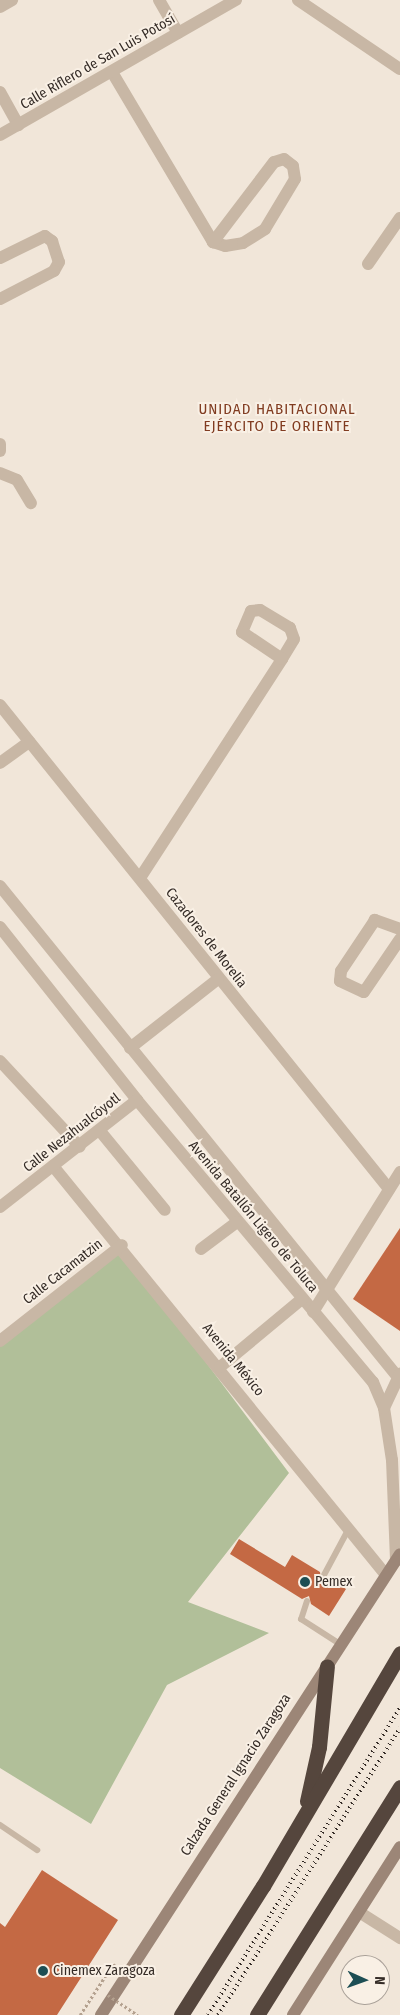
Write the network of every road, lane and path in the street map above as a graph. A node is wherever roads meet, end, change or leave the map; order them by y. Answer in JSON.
{"nodes":[{"id":1,"x":12,"y":0,"type":"edge"},
{"id":2,"x":159,"y":0,"type":"edge"},
{"id":3,"x":236,"y":0,"type":"edge"},
{"id":4,"x":298,"y":0,"type":"edge"},
{"id":5,"x":0,"y":7,"type":"edge"},
{"id":6,"x":178,"y":33,"type":"junction"},
{"id":7,"x":400,"y":69,"type":"edge"},
{"id":8,"x":112,"y":72,"type":"junction"},
{"id":9,"x":0,"y":92,"type":"edge"},
{"id":10,"x":18,"y":125,"type":"junction"},
{"id":11,"x":0,"y":135,"type":"edge"},
{"id":12,"x":400,"y":218,"type":"edge"},
{"id":13,"x":213,"y":242,"type":"junction"},
{"id":14,"x":0,"y":258,"type":"edge"},
{"id":15,"x":368,"y":264,"type":"dead end"},
{"id":16,"x":0,"y":299,"type":"edge"},
{"id":17,"x":0,"y":444,"type":"edge"},
{"id":18,"x":0,"y":451,"type":"edge"},
{"id":19,"x":0,"y":473,"type":"edge"},
{"id":20,"x":30,"y":503,"type":"dead end"},
{"id":21,"x":282,"y":659,"type":"dead end"},
{"id":22,"x":0,"y":705,"type":"edge"},
{"id":23,"x":29,"y":742,"type":"junction"},
{"id":24,"x":0,"y":763,"type":"edge"},
{"id":25,"x":140,"y":878,"type":"junction"},
{"id":26,"x":0,"y":886,"type":"edge"},
{"id":27,"x":0,"y":926,"type":"edge"},
{"id":28,"x":400,"y":929,"type":"edge"},
{"id":29,"x":400,"y":939,"type":"edge"},
{"id":30,"x":218,"y":979,"type":"junction"},
{"id":31,"x":130,"y":1048,"type":"junction"},
{"id":32,"x":2,"y":1068,"type":"edge"},
{"id":33,"x":137,"y":1100,"type":"junction"},
{"id":34,"x":100,"y":1131,"type":"junction"},
{"id":35,"x":80,"y":1147,"type":"junction"},
{"id":36,"x":53,"y":1166,"type":"junction"},
{"id":37,"x":400,"y":1172,"type":"edge"},
{"id":38,"x":389,"y":1189,"type":"junction"},
{"id":39,"x":0,"y":1206,"type":"edge"},
{"id":40,"x":165,"y":1210,"type":"dead end"},
{"id":41,"x":237,"y":1222,"type":"junction"},
{"id":42,"x":122,"y":1245,"type":"junction"},
{"id":43,"x":201,"y":1249,"type":"dead end"},
{"id":44,"x":325,"y":1289,"type":"junction"},
{"id":45,"x":302,"y":1299,"type":"junction"},
{"id":46,"x":314,"y":1312,"type":"junction"},
{"id":47,"x":0,"y":1341,"type":"edge"},
{"id":48,"x":220,"y":1367,"type":"junction"},
{"id":49,"x":399,"y":1375,"type":"edge"},
{"id":50,"x":384,"y":1408,"type":"junction"},
{"id":51,"x":348,"y":1530,"type":"junction"},
{"id":52,"x":398,"y":1557,"type":"edge"},
{"id":53,"x":324,"y":1575,"type":"dead end"},
{"id":54,"x":386,"y":1575,"type":"junction"},
{"id":55,"x":307,"y":1602,"type":"dead end"},
{"id":56,"x":340,"y":1644,"type":"junction"},
{"id":57,"x":400,"y":1653,"type":"edge"},
{"id":58,"x":327,"y":1666,"type":"junction"},
{"id":59,"x":400,"y":1787,"type":"edge"},
{"id":60,"x":0,"y":1826,"type":"edge"},
{"id":61,"x":297,"y":1828,"type":"junction"},
{"id":62,"x":400,"y":1847,"type":"edge"},
{"id":63,"x":38,"y":1850,"type":"dead end"},
{"id":64,"x":359,"y":1912,"type":"junction"},
{"id":65,"x":400,"y":1938,"type":"edge"},
{"id":66,"x":113,"y":1964,"type":"dead end"},
{"id":67,"x":108,"y":1995,"type":"dead end"},
{"id":68,"x":80,"y":2015,"type":"edge"},
{"id":69,"x":101,"y":2015,"type":"edge"},
{"id":70,"x":138,"y":2015,"type":"edge"},
{"id":71,"x":181,"y":2015,"type":"edge"},
{"id":72,"x":257,"y":2015,"type":"edge"},
{"id":73,"x":293,"y":2015,"type":"edge"}],
"edges":[{"from":1,"to":5,"type":"street"},
{"from":2,"to":6,"type":"street"},
{"from":3,"to":6,"type":"street","name":"Calle Riflero de San Luis Potosí"},
{"from":4,"to":7,"type":"street"},
{"from":6,"to":8,"type":"street","name":"Calle Riflero de San Luis Potosí"},
{"from":8,"to":10,"type":"street","name":"Calle Riflero de San Luis Potosí"},
{"from":8,"to":13,"type":"street"},
{"from":9,"to":10,"type":"street"},
{"from":10,"to":11,"type":"street","name":"Calle Riflero de San Luis Potosí"},
{"from":12,"to":15,"type":"street"},
{"from":13,"to":13,"type":"street"},
{"from":14,"to":16,"type":"street"},
{"from":17,"to":18,"type":"street"},
{"from":19,"to":20,"type":"street"},
{"from":21,"to":25,"type":"street"},
{"from":22,"to":23,"type":"street","name":"Cazadores de Morelia"},
{"from":23,"to":24,"type":"street"},
{"from":23,"to":25,"type":"street","name":"Cazadores de Morelia"},
{"from":25,"to":30,"type":"street","name":"Cazadores de Morelia"},
{"from":26,"to":31,"type":"street","name":"Avenida Batallón Ligero de Toluca"},
{"from":27,"to":33,"type":"street","name":"Avenida Batallón Ligero de Toluca"},
{"from":28,"to":29,"type":"street"},
{"from":30,"to":31,"type":"street"},
{"from":30,"to":38,"type":"street","name":"Cazadores de Morelia"},
{"from":31,"to":44,"type":"street","name":"Avenida Batallón Ligero de Toluca"},
{"from":32,"to":35,"type":"street"},
{"from":33,"to":34,"type":"street","name":"Calle Nezahualcóyotl"},
{"from":33,"to":41,"type":"street","name":"Avenida Batallón Ligero de Toluca"},
{"from":34,"to":35,"type":"street","name":"Calle Nezahualcóyotl"},
{"from":34,"to":40,"type":"street"},
{"from":35,"to":36,"type":"street","name":"Calle Nezahualcóyotl"},
{"from":36,"to":39,"type":"street","name":"Calle Nezahualcóyotl"},
{"from":36,"to":42,"type":"street","name":"Avenida México"},
{"from":37,"to":38,"type":"street"},
{"from":38,"to":44,"type":"street"},
{"from":41,"to":43,"type":"street"},
{"from":41,"to":45,"type":"street","name":"Avenida Batallón Ligero de Toluca"},
{"from":42,"to":47,"type":"street","name":"Calle Cacamatzin"},
{"from":42,"to":48,"type":"street","name":"Avenida México"},
{"from":44,"to":46,"type":"street"},
{"from":44,"to":49,"type":"street","name":"Avenida Batallón Ligero de Toluca"},
{"from":45,"to":46,"type":"street","name":"Avenida Batallón Ligero de Toluca"},
{"from":45,"to":48,"type":"street"},
{"from":46,"to":50,"type":"street","name":"Avenida Batallón Ligero de Toluca"},
{"from":48,"to":51,"type":"street","name":"Avenida México"},
{"from":49,"to":50,"type":"street"},
{"from":50,"to":52,"type":"street","name":"Avenida Batallón Ligero de Toluca"},
{"from":51,"to":53,"type":"lane"},
{"from":51,"to":54,"type":"street","name":"Avenida México"},
{"from":52,"to":54,"type":"main road","name":"Calzada General Ignacio Zaragoza"},
{"from":54,"to":56,"type":"main road","name":"Calzada General Ignacio Zaragoza"},
{"from":55,"to":56,"type":"lane"},
{"from":56,"to":58,"type":"main road","name":"Calzada General Ignacio Zaragoza"},
{"from":57,"to":61,"type":"highway"},
{"from":58,"to":61,"type":"highway"},
{"from":58,"to":69,"type":"main road","name":"Calzada General Ignacio Zaragoza"},
{"from":59,"to":72,"type":"highway"},
{"from":60,"to":63,"type":"lane"},
{"from":61,"to":71,"type":"highway"},
{"from":62,"to":64,"type":"main road"},
{"from":64,"to":65,"type":"street"},
{"from":64,"to":73,"type":"main road"},
{"from":66,"to":68,"type":"path"},
{"from":67,"to":70,"type":"path","bridge":true}]}
